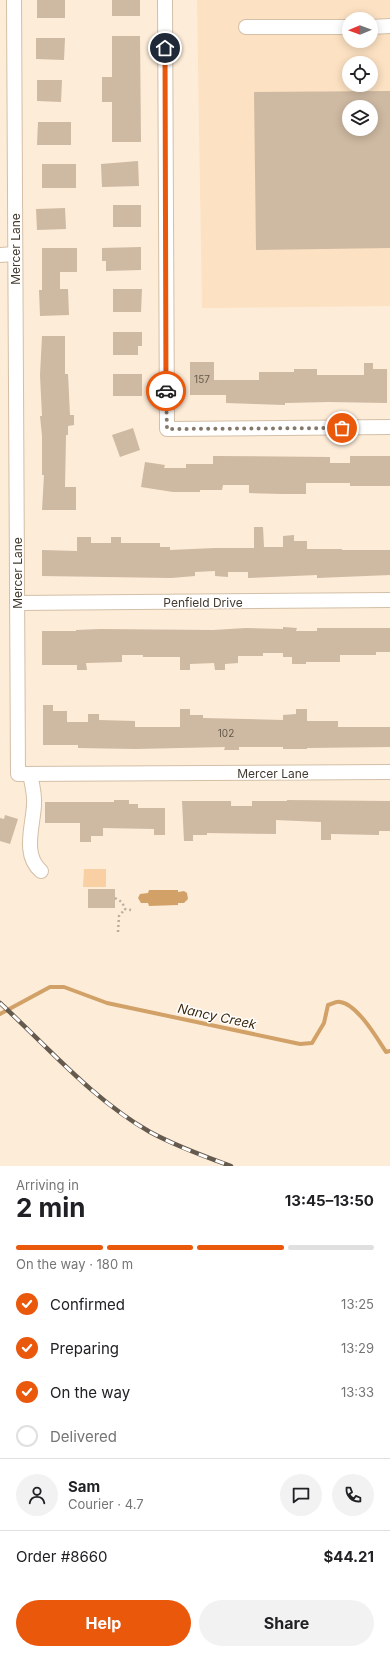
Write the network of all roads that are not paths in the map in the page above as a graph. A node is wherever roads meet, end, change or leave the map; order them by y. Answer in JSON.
{"nodes":[{"id":1,"x":14,"y":0,"type":"edge"},
{"id":2,"x":165,"y":0,"type":"edge"},
{"id":3,"x":378,"y":26,"type":"edge"},
{"id":4,"x":390,"y":26,"type":"edge"},
{"id":5,"x":246,"y":27,"type":"dead end"},
{"id":6,"x":342,"y":27,"type":"edge"},
{"id":7,"x":0,"y":254,"type":"edge"},
{"id":8,"x":15,"y":254,"type":"junction"},
{"id":9,"x":390,"y":427,"type":"edge"},
{"id":10,"x":390,"y":600,"type":"edge"},
{"id":11,"x":17,"y":604,"type":"junction"},
{"id":12,"x":390,"y":772,"type":"edge"},
{"id":13,"x":30,"y":774,"type":"junction"},
{"id":14,"x":41,"y":871,"type":"dead end"}],
"edges":[{"from":1,"to":8,"type":"street","name":"Mercer Lane"},
{"from":2,"to":9,"type":"street"},
{"from":3,"to":4,"type":"street"},
{"from":5,"to":6,"type":"street"},
{"from":7,"to":8,"type":"street"},
{"from":8,"to":11,"type":"street","name":"Mercer Lane"},
{"from":10,"to":11,"type":"street","name":"Penfield Drive"},
{"from":11,"to":13,"type":"street","name":"Mercer Lane"},
{"from":12,"to":13,"type":"street","name":"Mercer Lane"},
{"from":13,"to":14,"type":"street"}]}
